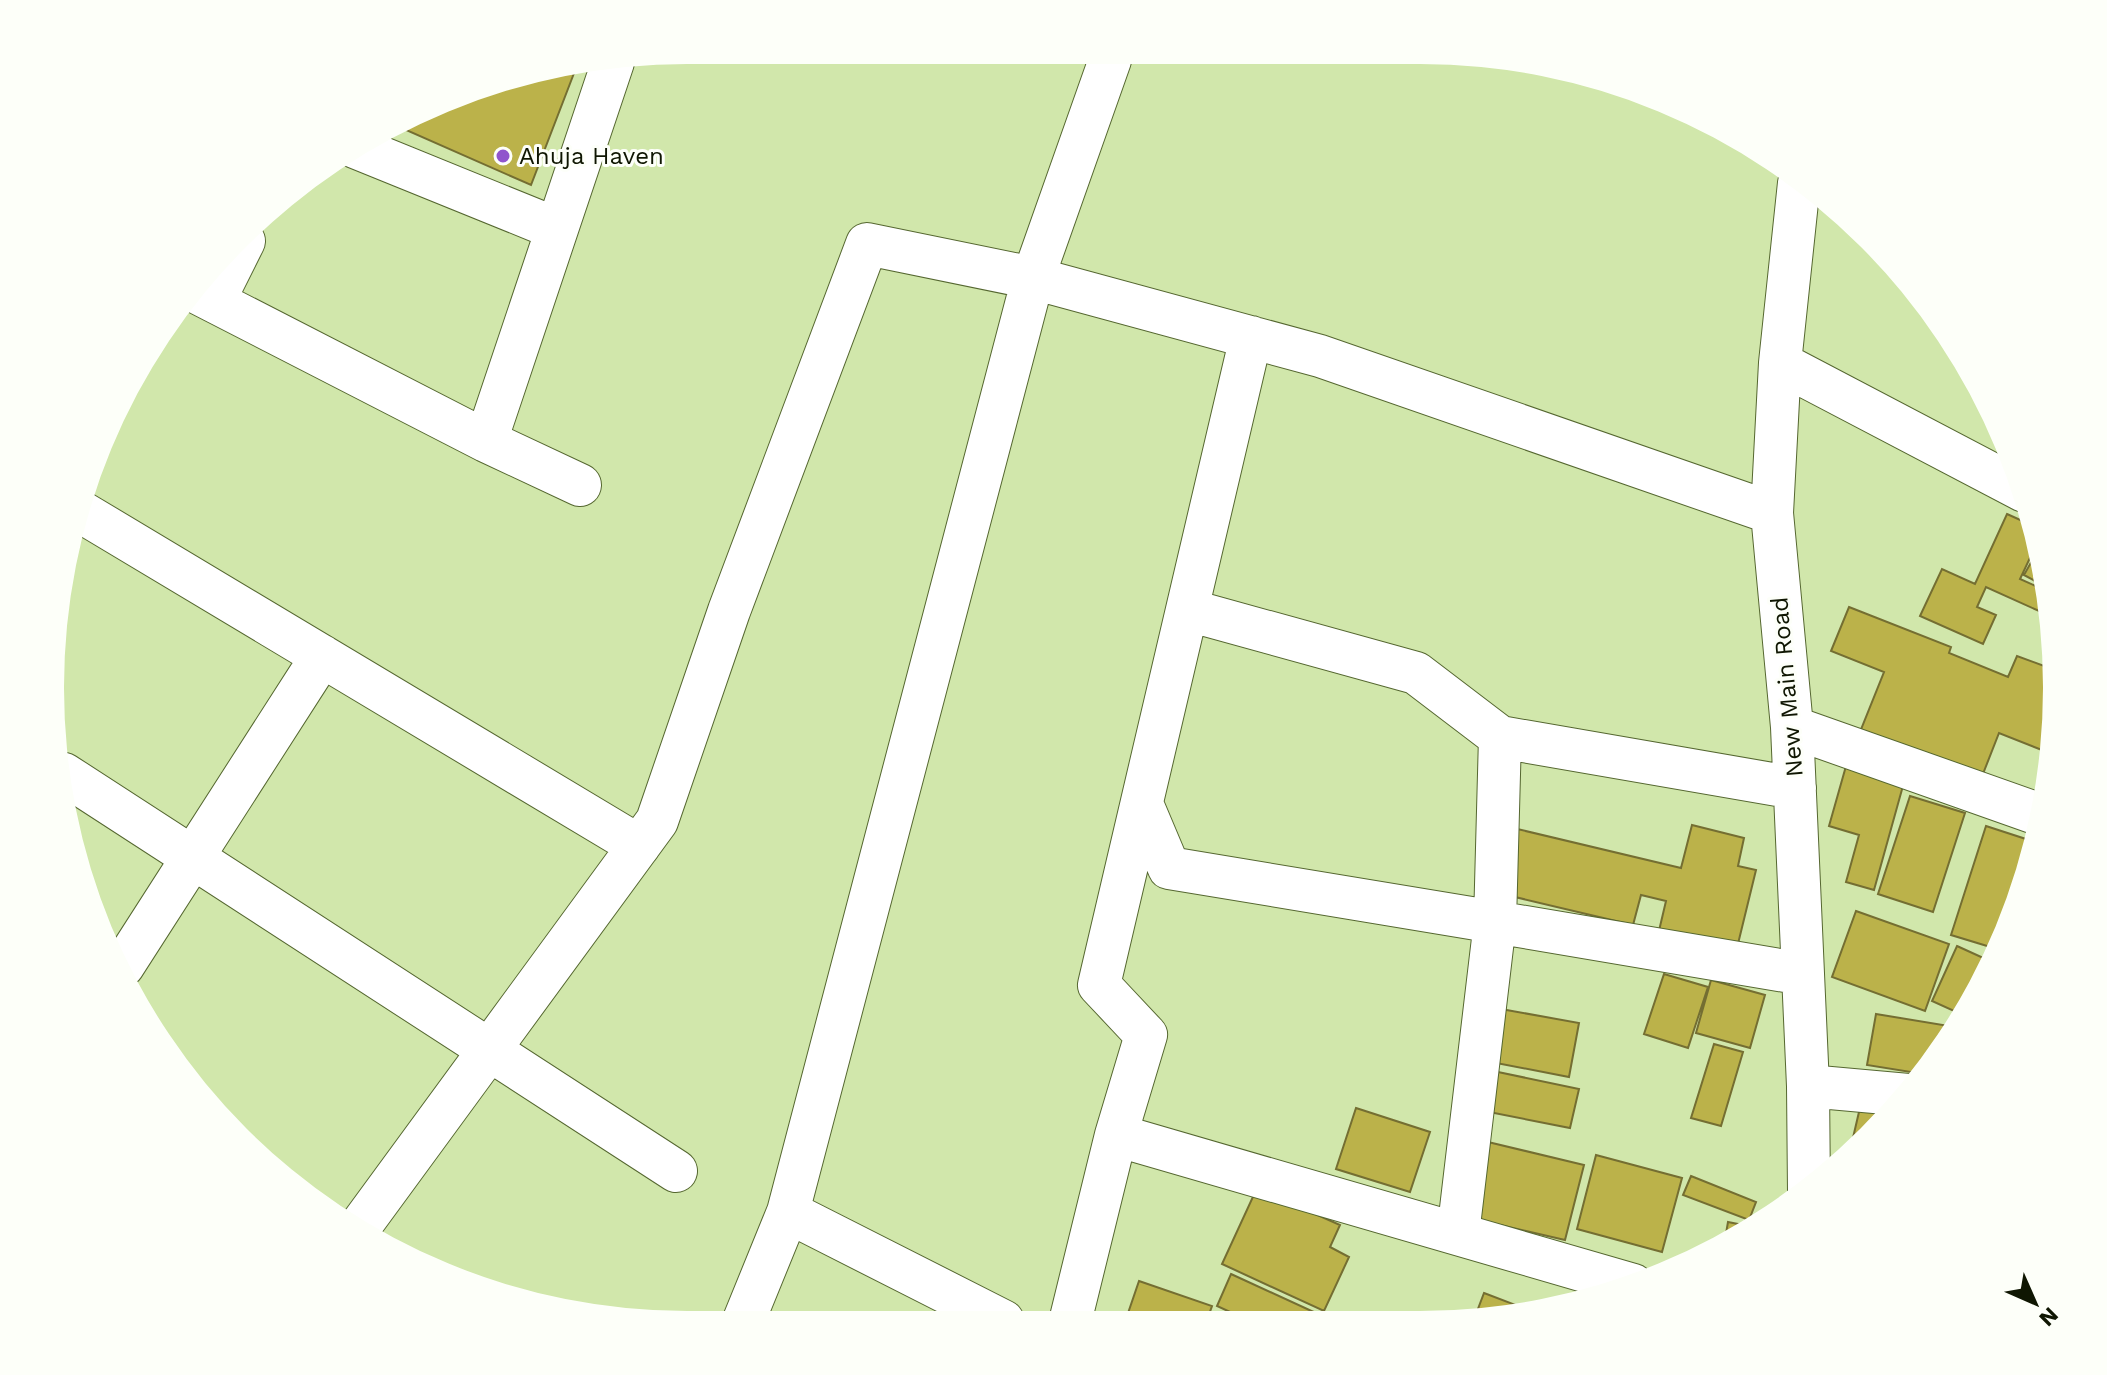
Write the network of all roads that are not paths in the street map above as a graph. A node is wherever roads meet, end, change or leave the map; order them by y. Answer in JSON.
{"nodes":[{"id":1,"x":1109,"y":64,"type":"edge"},
{"id":2,"x":611,"y":69,"type":"edge"},
{"id":3,"x":369,"y":152,"type":"edge"},
{"id":4,"x":1798,"y":192,"type":"edge"},
{"id":5,"x":557,"y":229,"type":"junction"},
{"id":6,"x":1033,"y":278,"type":"junction"},
{"id":7,"x":203,"y":296,"type":"edge"},
{"id":8,"x":1251,"y":337,"type":"junction"},
{"id":9,"x":1780,"y":363,"type":"junction"},
{"id":10,"x":486,"y":441,"type":"junction"},
{"id":11,"x":2008,"y":483,"type":"edge"},
{"id":12,"x":580,"y":485,"type":"dead end"},
{"id":13,"x":1772,"y":513,"type":"junction"},
{"id":14,"x":88,"y":516,"type":"edge"},
{"id":15,"x":1188,"y":610,"type":"junction"},
{"id":16,"x":322,"y":656,"type":"junction"},
{"id":17,"x":1792,"y":727,"type":"junction"},
{"id":18,"x":1500,"y":737,"type":"junction"},
{"id":19,"x":71,"y":778,"type":"edge"},
{"id":20,"x":1795,"y":788,"type":"junction"},
{"id":21,"x":1142,"y":804,"type":"junction"},
{"id":22,"x":2030,"y":811,"type":"edge"},
{"id":23,"x":639,"y":846,"type":"junction"},
{"id":24,"x":194,"y":858,"type":"junction"},
{"id":25,"x":1495,"y":922,"type":"junction"},
{"id":26,"x":127,"y":960,"type":"edge"},
{"id":27,"x":1803,"y":974,"type":"junction"},
{"id":28,"x":489,"y":1050,"type":"junction"},
{"id":29,"x":1808,"y":1086,"type":"junction"},
{"id":30,"x":1892,"y":1094,"type":"edge"},
{"id":31,"x":1116,"y":1135,"type":"junction"},
{"id":32,"x":676,"y":1171,"type":"dead end"},
{"id":33,"x":1809,"y":1174,"type":"edge"},
{"id":34,"x":788,"y":1212,"type":"junction"},
{"id":35,"x":365,"y":1220,"type":"edge"},
{"id":36,"x":1458,"y":1234,"type":"junction"},
{"id":37,"x":1615,"y":1280,"type":"edge"},
{"id":38,"x":748,"y":1311,"type":"edge"},
{"id":39,"x":983,"y":1311,"type":"edge"},
{"id":40,"x":1073,"y":1311,"type":"edge"}],
"edges":[{"from":1,"to":6,"type":"street"},
{"from":2,"to":5,"type":"street"},
{"from":3,"to":5,"type":"street"},
{"from":4,"to":9,"type":"street","name":"New Main Road"},
{"from":5,"to":10,"type":"street"},
{"from":6,"to":8,"type":"street"},
{"from":6,"to":23,"type":"street"},
{"from":6,"to":34,"type":"street"},
{"from":7,"to":10,"type":"street"},
{"from":8,"to":13,"type":"street"},
{"from":8,"to":15,"type":"street"},
{"from":9,"to":11,"type":"street"},
{"from":9,"to":13,"type":"street","name":"New Main Road"},
{"from":10,"to":12,"type":"street"},
{"from":13,"to":17,"type":"street","name":"New Main Road"},
{"from":14,"to":16,"type":"street"},
{"from":15,"to":18,"type":"street"},
{"from":15,"to":21,"type":"street"},
{"from":16,"to":23,"type":"street"},
{"from":16,"to":24,"type":"street"},
{"from":17,"to":20,"type":"street","name":"New Main Road"},
{"from":17,"to":22,"type":"street"},
{"from":18,"to":20,"type":"street"},
{"from":18,"to":25,"type":"street"},
{"from":19,"to":24,"type":"street"},
{"from":20,"to":27,"type":"street","name":"New Main Road"},
{"from":21,"to":25,"type":"street"},
{"from":21,"to":31,"type":"street"},
{"from":23,"to":28,"type":"street"},
{"from":24,"to":26,"type":"street"},
{"from":24,"to":28,"type":"street"},
{"from":25,"to":27,"type":"street"},
{"from":25,"to":36,"type":"street"},
{"from":27,"to":29,"type":"street","name":"New Main Road"},
{"from":28,"to":32,"type":"street"},
{"from":28,"to":35,"type":"street"},
{"from":29,"to":30,"type":"street"},
{"from":29,"to":33,"type":"street","name":"New Main Road"},
{"from":31,"to":36,"type":"street"},
{"from":31,"to":40,"type":"street"},
{"from":34,"to":38,"type":"street"},
{"from":34,"to":39,"type":"street"},
{"from":36,"to":37,"type":"street"}]}
